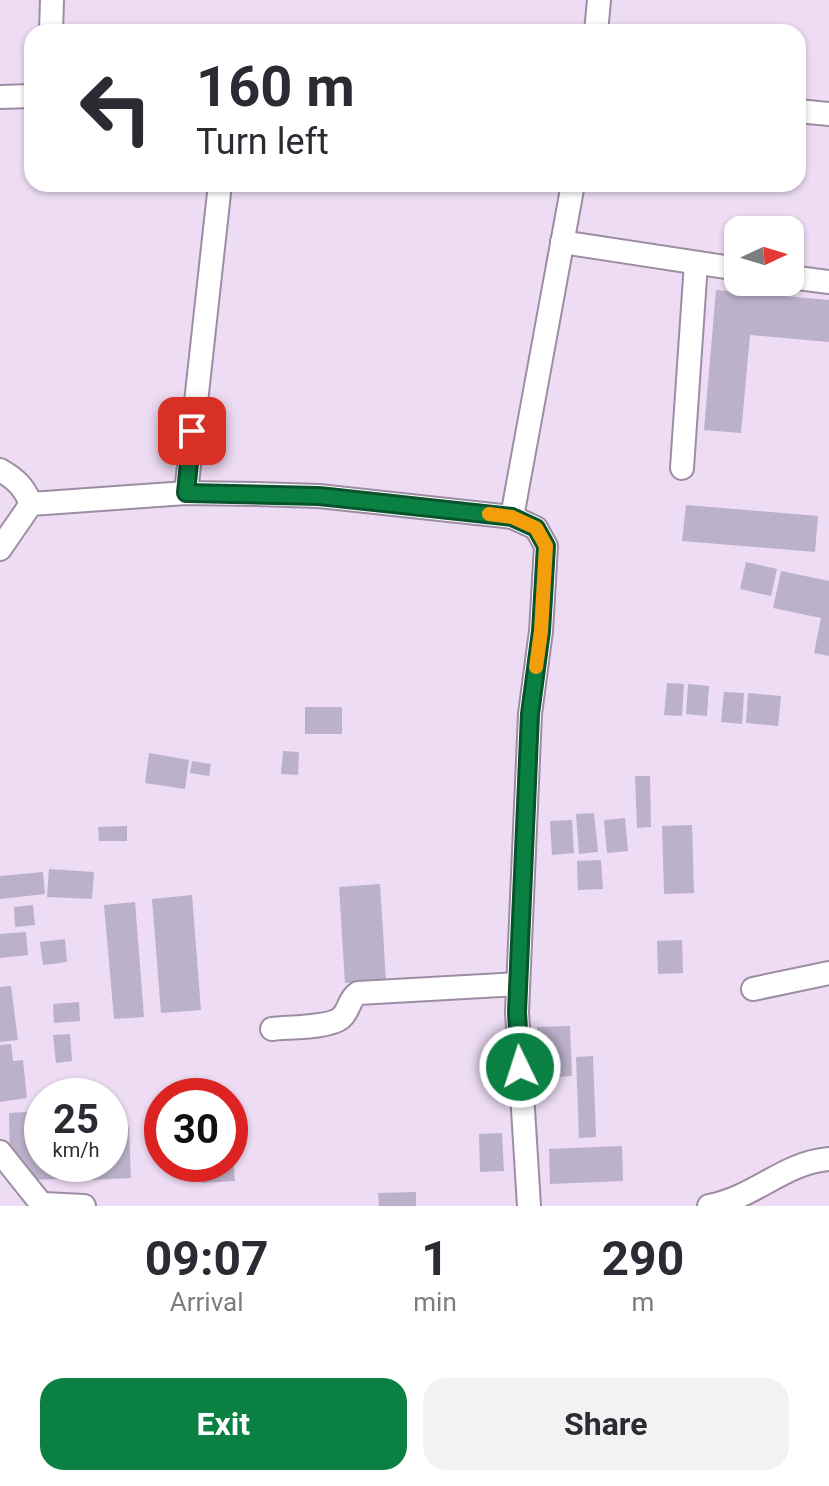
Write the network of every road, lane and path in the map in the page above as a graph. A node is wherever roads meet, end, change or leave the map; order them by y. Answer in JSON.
{"nodes":[{"id":1,"x":52,"y":0,"type":"edge"},
{"id":2,"x":599,"y":0,"type":"edge"},
{"id":3,"x":51,"y":24,"type":"edge"},
{"id":4,"x":597,"y":24,"type":"edge"},
{"id":5,"x":24,"y":96,"type":"edge"},
{"id":6,"x":0,"y":97,"type":"edge"},
{"id":7,"x":806,"y":112,"type":"edge"},
{"id":8,"x":829,"y":114,"type":"edge"},
{"id":9,"x":219,"y":192,"type":"edge"},
{"id":10,"x":571,"y":192,"type":"edge"},
{"id":11,"x":562,"y":242,"type":"junction"},
{"id":12,"x":696,"y":263,"type":"junction"},
{"id":13,"x":724,"y":267,"type":"edge"},
{"id":14,"x":804,"y":279,"type":"edge"},
{"id":15,"x":829,"y":282,"type":"edge"},
{"id":16,"x":682,"y":468,"type":"dead end"},
{"id":17,"x":0,"y":470,"type":"edge"},
{"id":18,"x":186,"y":493,"type":"junction"},
{"id":19,"x":31,"y":504,"type":"junction"},
{"id":20,"x":512,"y":517,"type":"junction"},
{"id":21,"x":0,"y":549,"type":"edge"},
{"id":22,"x":829,"y":973,"type":"edge"},
{"id":23,"x":518,"y":984,"type":"junction"},
{"id":24,"x":753,"y":989,"type":"dead end"},
{"id":25,"x":272,"y":1029,"type":"dead end"},
{"id":26,"x":0,"y":1153,"type":"edge"},
{"id":27,"x":829,"y":1159,"type":"edge"},
{"id":28,"x":43,"y":1205,"type":"edge"},
{"id":29,"x":84,"y":1206,"type":"edge"},
{"id":30,"x":529,"y":1206,"type":"edge"},
{"id":31,"x":709,"y":1206,"type":"edge"}],
"edges":[{"from":1,"to":3,"type":"street"},
{"from":2,"to":4,"type":"street"},
{"from":5,"to":6,"type":"street"},
{"from":7,"to":8,"type":"street"},
{"from":9,"to":18,"type":"street"},
{"from":10,"to":11,"type":"street"},
{"from":11,"to":12,"type":"street"},
{"from":11,"to":20,"type":"street"},
{"from":12,"to":13,"type":"street"},
{"from":12,"to":16,"type":"street"},
{"from":14,"to":15,"type":"street"},
{"from":17,"to":19,"type":"street"},
{"from":18,"to":19,"type":"street"},
{"from":18,"to":20,"type":"street"},
{"from":19,"to":21,"type":"street"},
{"from":20,"to":23,"type":"street"},
{"from":22,"to":24,"type":"street"},
{"from":23,"to":25,"type":"street"},
{"from":23,"to":30,"type":"street"},
{"from":26,"to":28,"type":"street"},
{"from":27,"to":31,"type":"street"},
{"from":28,"to":29,"type":"street"}]}
